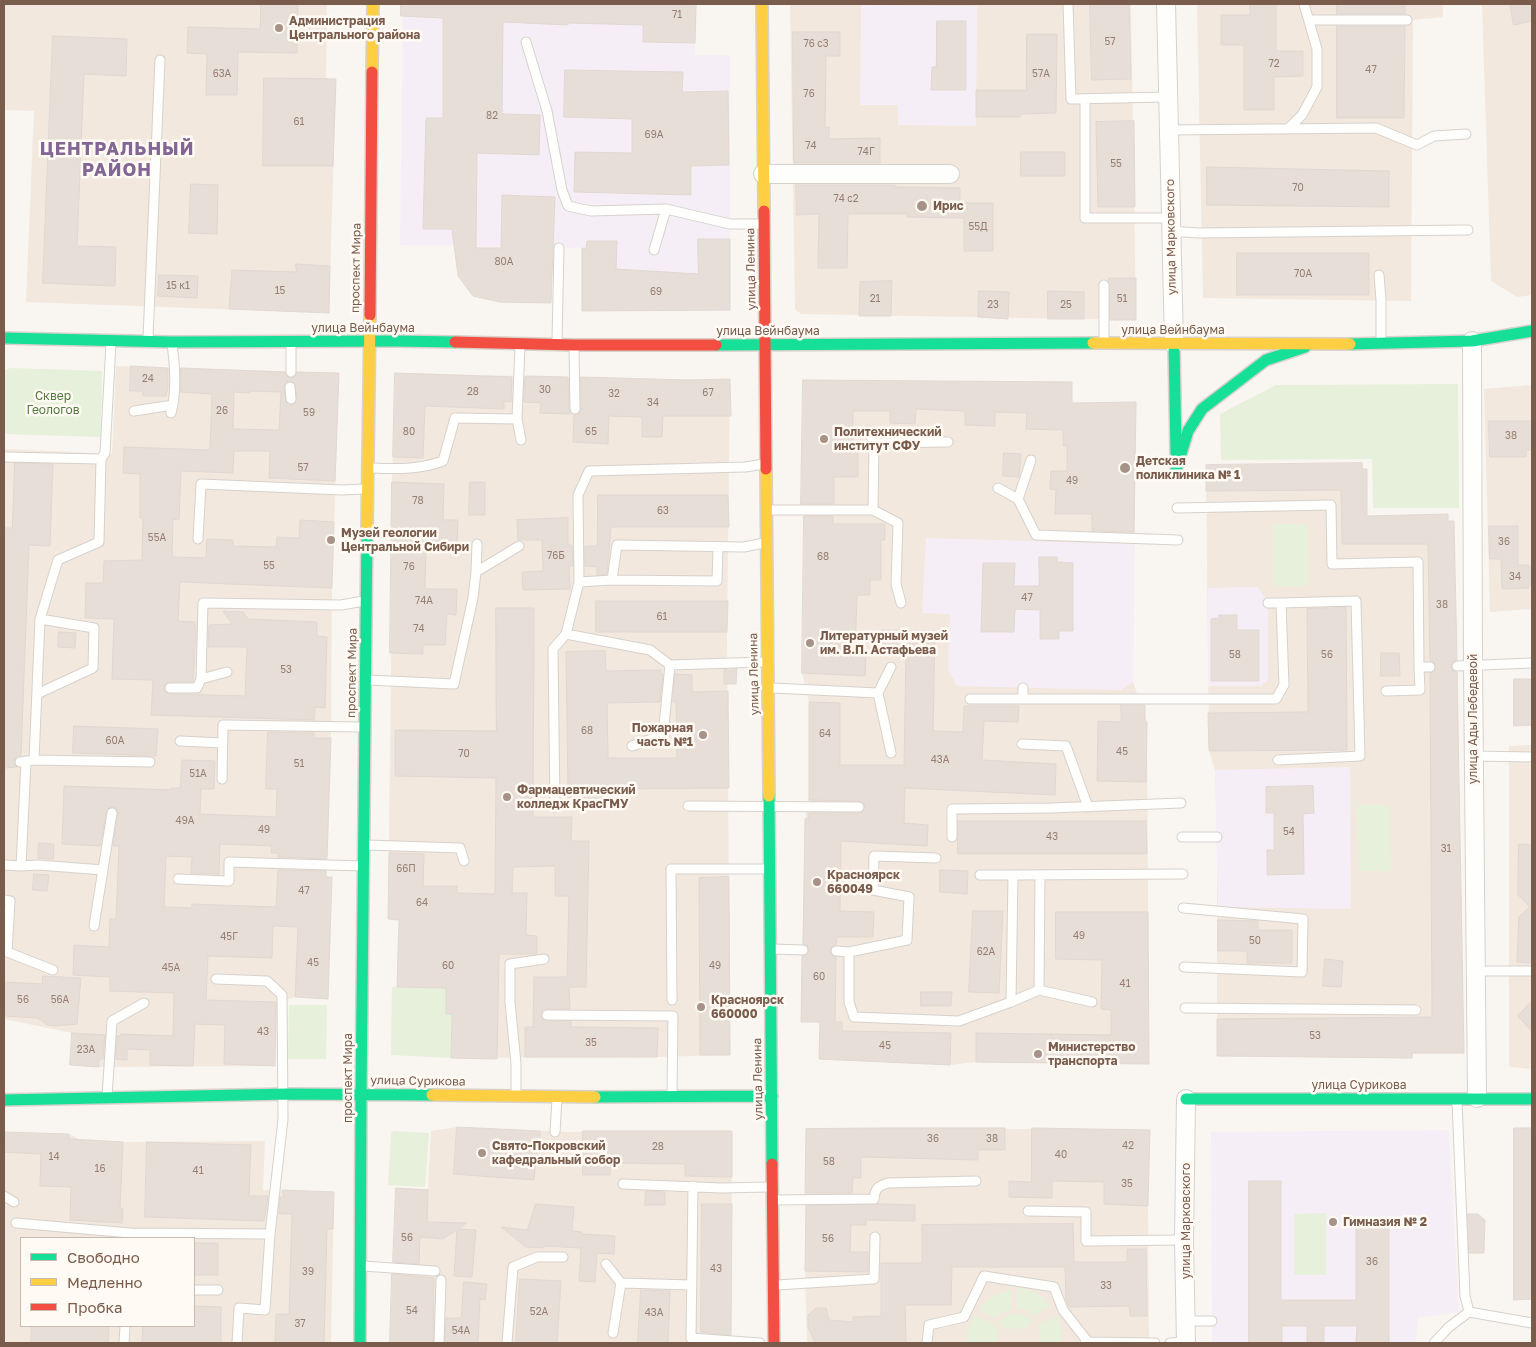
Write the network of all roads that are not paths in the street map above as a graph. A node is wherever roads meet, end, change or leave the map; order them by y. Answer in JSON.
{"nodes":[{"id":1,"x":373,"y":4,"type":"edge"},
{"id":2,"x":762,"y":4,"type":"edge"},
{"id":3,"x":1068,"y":4,"type":"edge"},
{"id":4,"x":1166,"y":4,"type":"edge"},
{"id":5,"x":1304,"y":4,"type":"edge"},
{"id":6,"x":1309,"y":20,"type":"junction"},
{"id":7,"x":1407,"y":20,"type":"dead end"},
{"id":8,"x":526,"y":42,"type":"dead end"},
{"id":9,"x":160,"y":60,"type":"dead end"},
{"id":10,"x":1167,"y":97,"type":"junction"},
{"id":11,"x":1085,"y":99,"type":"junction"},
{"id":12,"x":1288,"y":129,"type":"junction"},
{"id":13,"x":1168,"y":130,"type":"junction"},
{"id":14,"x":1466,"y":134,"type":"dead end"},
{"id":15,"x":763,"y":174,"type":"junction"},
{"id":16,"x":950,"y":174,"type":"dead end"},
{"id":17,"x":666,"y":209,"type":"junction"},
{"id":18,"x":764,"y":224,"type":"junction"},
{"id":19,"x":1171,"y":225,"type":"junction"},
{"id":20,"x":1468,"y":230,"type":"dead end"},
{"id":21,"x":559,"y":248,"type":"dead end"},
{"id":22,"x":654,"y":250,"type":"dead end"},
{"id":23,"x":1379,"y":275,"type":"dead end"},
{"id":24,"x":1104,"y":285,"type":"dead end"},
{"id":25,"x":1532,"y":331,"type":"edge"},
{"id":26,"x":4,"y":338,"type":"edge"},
{"id":27,"x":111,"y":340,"type":"junction"},
{"id":28,"x":148,"y":340,"type":"junction"},
{"id":29,"x":1472,"y":340,"type":"junction"},
{"id":30,"x":172,"y":342,"type":"junction"},
{"id":31,"x":291,"y":342,"type":"junction"},
{"id":32,"x":369,"y":342,"type":"junction"},
{"id":33,"x":520,"y":343,"type":"junction"},
{"id":34,"x":1104,"y":343,"type":"junction"},
{"id":35,"x":557,"y":344,"type":"junction"},
{"id":36,"x":1174,"y":344,"type":"junction"},
{"id":37,"x":1311,"y":344,"type":"junction"},
{"id":38,"x":1381,"y":344,"type":"junction"},
{"id":39,"x":574,"y":345,"type":"junction"},
{"id":40,"x":765,"y":345,"type":"junction"},
{"id":41,"x":291,"y":372,"type":"dead end"},
{"id":42,"x":290,"y":387,"type":"dead end"},
{"id":43,"x":290,"y":398,"type":"dead end"},
{"id":44,"x":575,"y":409,"type":"dead end"},
{"id":45,"x":134,"y":411,"type":"dead end"},
{"id":46,"x":517,"y":419,"type":"junction"},
{"id":47,"x":868,"y":431,"type":"dead end"},
{"id":48,"x":521,"y":440,"type":"dead end"},
{"id":49,"x":948,"y":442,"type":"dead end"},
{"id":50,"x":874,"y":443,"type":"junction"},
{"id":51,"x":4,"y":457,"type":"edge"},
{"id":52,"x":101,"y":459,"type":"junction"},
{"id":53,"x":1032,"y":460,"type":"dead end"},
{"id":54,"x":766,"y":463,"type":"junction"},
{"id":55,"x":368,"y":468,"type":"junction"},
{"id":56,"x":368,"y":488,"type":"junction"},
{"id":57,"x":998,"y":488,"type":"dead end"},
{"id":58,"x":1018,"y":499,"type":"junction"},
{"id":59,"x":1177,"y":508,"type":"dead end"},
{"id":60,"x":766,"y":510,"type":"junction"},
{"id":61,"x":873,"y":510,"type":"junction"},
{"id":62,"x":198,"y":539,"type":"dead end"},
{"id":63,"x":1178,"y":540,"type":"dead end"},
{"id":64,"x":767,"y":542,"type":"junction"},
{"id":65,"x":477,"y":544,"type":"dead end"},
{"id":66,"x":519,"y":546,"type":"dead end"},
{"id":67,"x":718,"y":547,"type":"junction"},
{"id":68,"x":476,"y":572,"type":"junction"},
{"id":69,"x":612,"y":580,"type":"junction"},
{"id":70,"x":580,"y":582,"type":"junction"},
{"id":71,"x":366,"y":600,"type":"junction"},
{"id":72,"x":901,"y":603,"type":"dead end"},
{"id":73,"x":1268,"y":603,"type":"dead end"},
{"id":74,"x":1281,"y":603,"type":"junction"},
{"id":75,"x":40,"y":619,"type":"junction"},
{"id":76,"x":566,"y":634,"type":"junction"},
{"id":77,"x":768,"y":662,"type":"junction"},
{"id":78,"x":1532,"y":663,"type":"edge"},
{"id":79,"x":670,"y":665,"type":"junction"},
{"id":80,"x":1465,"y":666,"type":"junction"},
{"id":81,"x":891,"y":667,"type":"dead end"},
{"id":82,"x":1419,"y":667,"type":"junction"},
{"id":83,"x":1430,"y":667,"type":"dead end"},
{"id":84,"x":227,"y":672,"type":"dead end"},
{"id":85,"x":201,"y":679,"type":"junction"},
{"id":86,"x":365,"y":680,"type":"junction"},
{"id":87,"x":170,"y":688,"type":"dead end"},
{"id":88,"x":768,"y":688,"type":"junction"},
{"id":89,"x":1023,"y":688,"type":"dead end"},
{"id":90,"x":1386,"y":691,"type":"dead end"},
{"id":91,"x":36,"y":694,"type":"junction"},
{"id":92,"x":878,"y":694,"type":"junction"},
{"id":93,"x":970,"y":699,"type":"dead end"},
{"id":94,"x":1023,"y":699,"type":"junction"},
{"id":95,"x":365,"y":727,"type":"junction"},
{"id":96,"x":180,"y":742,"type":"dead end"},
{"id":97,"x":223,"y":743,"type":"junction"},
{"id":98,"x":1022,"y":744,"type":"dead end"},
{"id":99,"x":632,"y":746,"type":"dead end"},
{"id":100,"x":891,"y":753,"type":"dead end"},
{"id":101,"x":1473,"y":756,"type":"junction"},
{"id":102,"x":1532,"y":757,"type":"edge"},
{"id":103,"x":1278,"y":760,"type":"dead end"},
{"id":104,"x":27,"y":761,"type":"junction"},
{"id":105,"x":150,"y":762,"type":"dead end"},
{"id":106,"x":222,"y":779,"type":"dead end"},
{"id":107,"x":1180,"y":803,"type":"dead end"},
{"id":108,"x":688,"y":806,"type":"dead end"},
{"id":109,"x":554,"y":807,"type":"dead end"},
{"id":110,"x":769,"y":807,"type":"junction"},
{"id":111,"x":859,"y":807,"type":"dead end"},
{"id":112,"x":1088,"y":807,"type":"junction"},
{"id":113,"x":112,"y":813,"type":"dead end"},
{"id":114,"x":1182,"y":837,"type":"dead end"},
{"id":115,"x":1217,"y":837,"type":"dead end"},
{"id":116,"x":952,"y":838,"type":"dead end"},
{"id":117,"x":364,"y":845,"type":"junction"},
{"id":118,"x":936,"y":858,"type":"dead end"},
{"id":119,"x":464,"y":861,"type":"dead end"},
{"id":120,"x":4,"y":865,"type":"edge"},
{"id":121,"x":21,"y":866,"type":"junction"},
{"id":122,"x":364,"y":866,"type":"junction"},
{"id":123,"x":770,"y":869,"type":"junction"},
{"id":124,"x":102,"y":870,"type":"junction"},
{"id":125,"x":1183,"y":874,"type":"dead end"},
{"id":126,"x":980,"y":875,"type":"dead end"},
{"id":127,"x":1013,"y":875,"type":"junction"},
{"id":128,"x":1040,"y":875,"type":"junction"},
{"id":129,"x":178,"y":879,"type":"dead end"},
{"id":130,"x":4,"y":900,"type":"edge"},
{"id":131,"x":1183,"y":908,"type":"dead end"},
{"id":132,"x":94,"y":926,"type":"dead end"},
{"id":133,"x":770,"y":949,"type":"junction"},
{"id":134,"x":803,"y":950,"type":"dead end"},
{"id":135,"x":836,"y":951,"type":"dead end"},
{"id":136,"x":849,"y":952,"type":"junction"},
{"id":137,"x":544,"y":959,"type":"dead end"},
{"id":138,"x":1184,"y":967,"type":"dead end"},
{"id":139,"x":53,"y":970,"type":"dead end"},
{"id":140,"x":1475,"y":971,"type":"junction"},
{"id":141,"x":1532,"y":972,"type":"edge"},
{"id":142,"x":216,"y":979,"type":"dead end"},
{"id":143,"x":1038,"y":990,"type":"junction"},
{"id":144,"x":672,"y":1000,"type":"dead end"},
{"id":145,"x":1011,"y":1002,"type":"junction"},
{"id":146,"x":1092,"y":1002,"type":"dead end"},
{"id":147,"x":144,"y":1003,"type":"dead end"},
{"id":148,"x":1185,"y":1008,"type":"dead end"},
{"id":149,"x":1416,"y":1010,"type":"dead end"},
{"id":150,"x":548,"y":1015,"type":"dead end"},
{"id":151,"x":283,"y":1094,"type":"junction"},
{"id":152,"x":361,"y":1094,"type":"junction"},
{"id":153,"x":516,"y":1096,"type":"junction"},
{"id":154,"x":557,"y":1096,"type":"junction"},
{"id":155,"x":772,"y":1096,"type":"junction"},
{"id":156,"x":672,"y":1097,"type":"junction"},
{"id":157,"x":1457,"y":1098,"type":"junction"},
{"id":158,"x":1477,"y":1098,"type":"junction"},
{"id":159,"x":1186,"y":1099,"type":"joint"},
{"id":160,"x":1532,"y":1099,"type":"edge"},
{"id":161,"x":4,"y":1100,"type":"edge"},
{"id":162,"x":106,"y":1100,"type":"junction"},
{"id":163,"x":555,"y":1132,"type":"dead end"},
{"id":164,"x":976,"y":1181,"type":"dead end"},
{"id":165,"x":622,"y":1184,"type":"dead end"},
{"id":166,"x":693,"y":1186,"type":"junction"},
{"id":167,"x":772,"y":1187,"type":"junction"},
{"id":168,"x":4,"y":1196,"type":"edge"},
{"id":169,"x":772,"y":1200,"type":"junction"},
{"id":170,"x":14,"y":1202,"type":"dead end"},
{"id":171,"x":1028,"y":1212,"type":"dead end"},
{"id":172,"x":16,"y":1223,"type":"dead end"},
{"id":173,"x":270,"y":1234,"type":"junction"},
{"id":174,"x":130,"y":1236,"type":"edge"},
{"id":175,"x":875,"y":1237,"type":"dead end"},
{"id":176,"x":1184,"y":1240,"type":"junction"},
{"id":177,"x":563,"y":1257,"type":"dead end"},
{"id":178,"x":606,"y":1264,"type":"dead end"},
{"id":179,"x":361,"y":1266,"type":"junction"},
{"id":180,"x":435,"y":1271,"type":"dead end"},
{"id":181,"x":441,"y":1280,"type":"dead end"},
{"id":182,"x":621,"y":1283,"type":"junction"},
{"id":183,"x":692,"y":1286,"type":"junction"},
{"id":184,"x":773,"y":1286,"type":"junction"},
{"id":185,"x":195,"y":1290,"type":"edge"},
{"id":186,"x":218,"y":1290,"type":"dead end"},
{"id":187,"x":1469,"y":1312,"type":"junction"},
{"id":188,"x":1212,"y":1321,"type":"dead end"},
{"id":189,"x":1186,"y":1322,"type":"junction"},
{"id":190,"x":1532,"y":1323,"type":"edge"},
{"id":191,"x":125,"y":1327,"type":"edge"},
{"id":192,"x":613,"y":1333,"type":"dead end"},
{"id":193,"x":721,"y":1341,"type":"edge"},
{"id":194,"x":124,"y":1343,"type":"edge"},
{"id":195,"x":237,"y":1343,"type":"edge"},
{"id":196,"x":360,"y":1343,"type":"edge"},
{"id":197,"x":439,"y":1343,"type":"edge"},
{"id":198,"x":507,"y":1343,"type":"edge"},
{"id":199,"x":760,"y":1343,"type":"edge"},
{"id":200,"x":774,"y":1343,"type":"edge"},
{"id":201,"x":927,"y":1343,"type":"edge"},
{"id":202,"x":1086,"y":1343,"type":"edge"},
{"id":203,"x":1155,"y":1343,"type":"edge"},
{"id":204,"x":1181,"y":1343,"type":"edge"},
{"id":205,"x":1434,"y":1343,"type":"edge"}],
"edges":[{"from":1,"to":32,"type":"main road","name":"проспект Мира"},
{"from":2,"to":15,"type":"main road","name":"улица Ленина"},
{"from":3,"to":11,"type":"lane"},
{"from":4,"to":10,"type":"street","name":"улица Марковского"},
{"from":5,"to":6,"type":"lane"},
{"from":6,"to":7,"type":"lane"},
{"from":6,"to":12,"type":"lane"},
{"from":8,"to":17,"type":"lane"},
{"from":9,"to":28,"type":"lane"},
{"from":10,"to":11,"type":"lane"},
{"from":10,"to":13,"type":"street","name":"улица Марковского"},
{"from":11,"to":19,"type":"lane"},
{"from":12,"to":13,"type":"lane"},
{"from":12,"to":14,"type":"lane"},
{"from":13,"to":19,"type":"street","name":"улица Марковского"},
{"from":15,"to":16,"type":"street"},
{"from":15,"to":18,"type":"main road","name":"улица Ленина"},
{"from":17,"to":18,"type":"lane"},
{"from":17,"to":22,"type":"lane"},
{"from":18,"to":40,"type":"main road","name":"улица Ленина"},
{"from":19,"to":20,"type":"lane"},
{"from":19,"to":36,"type":"street","name":"улица Марковского"},
{"from":21,"to":35,"type":"lane"},
{"from":23,"to":38,"type":"lane"},
{"from":24,"to":34,"type":"lane"},
{"from":25,"to":29,"type":"main road","name":"улица Вейнбаума"},
{"from":26,"to":27,"type":"main road","name":"улица Вейнбаума"},
{"from":27,"to":28,"type":"main road","name":"улица Вейнбаума"},
{"from":27,"to":52,"type":"lane"},
{"from":28,"to":30,"type":"main road","name":"улица Вейнбаума"},
{"from":29,"to":38,"type":"main road","name":"улица Вейнбаума"},
{"from":29,"to":80,"type":"street","name":"улица Ады Лебедевой"},
{"from":30,"to":31,"type":"main road","name":"улица Вейнбаума"},
{"from":30,"to":45,"type":"lane"},
{"from":31,"to":32,"type":"main road","name":"улица Вейнбаума"},
{"from":31,"to":41,"type":"lane"},
{"from":32,"to":33,"type":"main road","name":"улица Вейнбаума"},
{"from":32,"to":55,"type":"main road","name":"проспект Мира"},
{"from":33,"to":35,"type":"main road","name":"улица Вейнбаума"},
{"from":33,"to":46,"type":"lane"},
{"from":34,"to":36,"type":"main road","name":"улица Вейнбаума"},
{"from":34,"to":40,"type":"main road","name":"улица Вейнбаума"},
{"from":35,"to":39,"type":"main road","name":"улица Вейнбаума"},
{"from":36,"to":37,"type":"main road","name":"улица Вейнбаума"},
{"from":36,"to":37,"type":"main road","name":"улица Марковского"},
{"from":37,"to":38,"type":"main road","name":"улица Вейнбаума"},
{"from":39,"to":40,"type":"main road","name":"улица Вейнбаума"},
{"from":39,"to":44,"type":"lane"},
{"from":40,"to":54,"type":"main road","name":"улица Ленина"},
{"from":42,"to":43,"type":"lane"},
{"from":46,"to":48,"type":"lane"},
{"from":46,"to":55,"type":"lane"},
{"from":47,"to":50,"type":"lane"},
{"from":49,"to":50,"type":"lane"},
{"from":50,"to":61,"type":"lane"},
{"from":51,"to":52,"type":"lane"},
{"from":52,"to":75,"type":"lane"},
{"from":53,"to":58,"type":"lane"},
{"from":54,"to":60,"type":"main road","name":"улица Ленина"},
{"from":54,"to":70,"type":"lane"},
{"from":55,"to":56,"type":"main road","name":"проспект Мира"},
{"from":56,"to":62,"type":"lane"},
{"from":56,"to":71,"type":"main road","name":"проспект Мира"},
{"from":57,"to":58,"type":"lane"},
{"from":58,"to":63,"type":"lane"},
{"from":59,"to":82,"type":"lane"},
{"from":60,"to":61,"type":"lane"},
{"from":60,"to":64,"type":"main road","name":"улица Ленина"},
{"from":61,"to":72,"type":"lane"},
{"from":64,"to":67,"type":"lane"},
{"from":64,"to":77,"type":"main road","name":"улица Ленина"},
{"from":65,"to":68,"type":"lane"},
{"from":66,"to":68,"type":"lane"},
{"from":67,"to":69,"type":"lane"},
{"from":67,"to":69,"type":"lane"},
{"from":68,"to":86,"type":"lane"},
{"from":69,"to":70,"type":"lane"},
{"from":70,"to":76,"type":"lane"},
{"from":71,"to":85,"type":"lane"},
{"from":71,"to":86,"type":"main road","name":"проспект Мира"},
{"from":73,"to":74,"type":"lane"},
{"from":74,"to":94,"type":"lane"},
{"from":74,"to":103,"type":"lane"},
{"from":75,"to":91,"type":"lane"},
{"from":75,"to":91,"type":"lane"},
{"from":76,"to":79,"type":"lane"},
{"from":76,"to":109,"type":"lane"},
{"from":77,"to":79,"type":"lane"},
{"from":77,"to":88,"type":"main road","name":"улица Ленина"},
{"from":78,"to":80,"type":"lane"},
{"from":79,"to":99,"type":"lane"},
{"from":80,"to":101,"type":"street","name":"улица Ады Лебедевой"},
{"from":81,"to":92,"type":"lane"},
{"from":82,"to":83,"type":"lane"},
{"from":82,"to":90,"type":"lane"},
{"from":84,"to":85,"type":"lane"},
{"from":85,"to":87,"type":"lane"},
{"from":86,"to":95,"type":"main road","name":"проспект Мира"},
{"from":88,"to":92,"type":"lane"},
{"from":88,"to":110,"type":"main road","name":"улица Ленина"},
{"from":89,"to":94,"type":"lane"},
{"from":91,"to":104,"type":"lane"},
{"from":92,"to":100,"type":"lane"},
{"from":93,"to":94,"type":"lane"},
{"from":95,"to":97,"type":"lane"},
{"from":95,"to":117,"type":"main road","name":"проспект Мира"},
{"from":96,"to":97,"type":"lane"},
{"from":97,"to":106,"type":"lane"},
{"from":98,"to":112,"type":"lane"},
{"from":101,"to":102,"type":"lane"},
{"from":101,"to":140,"type":"street","name":"улица Ады Лебедевой"},
{"from":104,"to":105,"type":"lane"},
{"from":104,"to":121,"type":"lane"},
{"from":107,"to":112,"type":"lane"},
{"from":108,"to":110,"type":"lane"},
{"from":110,"to":111,"type":"lane"},
{"from":110,"to":123,"type":"main road","name":"улица Ленина"},
{"from":112,"to":116,"type":"lane"},
{"from":113,"to":124,"type":"lane"},
{"from":114,"to":115,"type":"lane"},
{"from":117,"to":119,"type":"lane"},
{"from":117,"to":122,"type":"main road","name":"проспект Мира"},
{"from":118,"to":136,"type":"lane"},
{"from":120,"to":121,"type":"lane"},
{"from":121,"to":124,"type":"lane"},
{"from":122,"to":129,"type":"lane"},
{"from":122,"to":152,"type":"main road","name":"проспект Мира"},
{"from":123,"to":133,"type":"main road","name":"улица Ленина"},
{"from":123,"to":144,"type":"lane"},
{"from":124,"to":132,"type":"lane"},
{"from":125,"to":128,"type":"lane"},
{"from":126,"to":127,"type":"lane"},
{"from":127,"to":128,"type":"lane"},
{"from":127,"to":145,"type":"lane"},
{"from":128,"to":143,"type":"lane"},
{"from":130,"to":139,"type":"lane"},
{"from":131,"to":138,"type":"lane"},
{"from":133,"to":134,"type":"lane"},
{"from":133,"to":155,"type":"main road","name":"улица Ленина"},
{"from":135,"to":136,"type":"lane"},
{"from":136,"to":145,"type":"lane"},
{"from":137,"to":153,"type":"lane"},
{"from":140,"to":141,"type":"lane"},
{"from":140,"to":158,"type":"street","name":"улица Ады Лебедевой"},
{"from":142,"to":151,"type":"lane"},
{"from":143,"to":145,"type":"lane"},
{"from":143,"to":146,"type":"lane"},
{"from":147,"to":162,"type":"lane"},
{"from":148,"to":149,"type":"lane"},
{"from":150,"to":156,"type":"lane"},
{"from":151,"to":152,"type":"main road","name":"улица Сурикова"},
{"from":151,"to":162,"type":"main road","name":"улица Сурикова"},
{"from":151,"to":173,"type":"lane"},
{"from":152,"to":153,"type":"main road","name":"улица Сурикова"},
{"from":152,"to":179,"type":"main road","name":"проспект Мира"},
{"from":153,"to":154,"type":"main road","name":"улица Сурикова"},
{"from":154,"to":156,"type":"main road","name":"улица Сурикова"},
{"from":154,"to":163,"type":"lane"},
{"from":155,"to":156,"type":"main road","name":"улица Сурикова"},
{"from":155,"to":167,"type":"main road","name":"улица Ленина"},
{"from":157,"to":158,"type":"main road","name":"улица Сурикова"},
{"from":157,"to":159,"type":"main road","name":"улица Сурикова"},
{"from":157,"to":187,"type":"lane"},
{"from":158,"to":160,"type":"main road","name":"улица Сурикова"},
{"from":159,"to":176,"type":"street","name":"улица Марковского"},
{"from":161,"to":162,"type":"main road","name":"улица Сурикова"},
{"from":164,"to":169,"type":"lane"},
{"from":165,"to":166,"type":"lane"},
{"from":166,"to":167,"type":"lane"},
{"from":166,"to":183,"type":"lane"},
{"from":167,"to":169,"type":"main road","name":"улица Ленина"},
{"from":168,"to":170,"type":"lane"},
{"from":169,"to":184,"type":"main road","name":"улица Ленина"},
{"from":171,"to":176,"type":"lane"},
{"from":172,"to":174,"type":"lane"},
{"from":173,"to":174,"type":"lane"},
{"from":173,"to":195,"type":"lane"},
{"from":175,"to":184,"type":"lane"},
{"from":176,"to":189,"type":"street","name":"улица Марковского"},
{"from":177,"to":198,"type":"lane"},
{"from":178,"to":182,"type":"lane"},
{"from":179,"to":180,"type":"lane"},
{"from":179,"to":196,"type":"main road","name":"проспект Мира"},
{"from":181,"to":197,"type":"lane"},
{"from":182,"to":183,"type":"lane"},
{"from":182,"to":192,"type":"lane"},
{"from":183,"to":193,"type":"lane"},
{"from":184,"to":200,"type":"main road","name":"улица Ленина"},
{"from":185,"to":186,"type":"lane"},
{"from":187,"to":190,"type":"lane"},
{"from":187,"to":205,"type":"lane"},
{"from":188,"to":189,"type":"lane"},
{"from":189,"to":204,"type":"street","name":"улица Марковского"},
{"from":191,"to":194,"type":"lane"},
{"from":193,"to":199,"type":"lane"},
{"from":201,"to":202,"type":"lane"},
{"from":202,"to":203,"type":"lane"}]}
